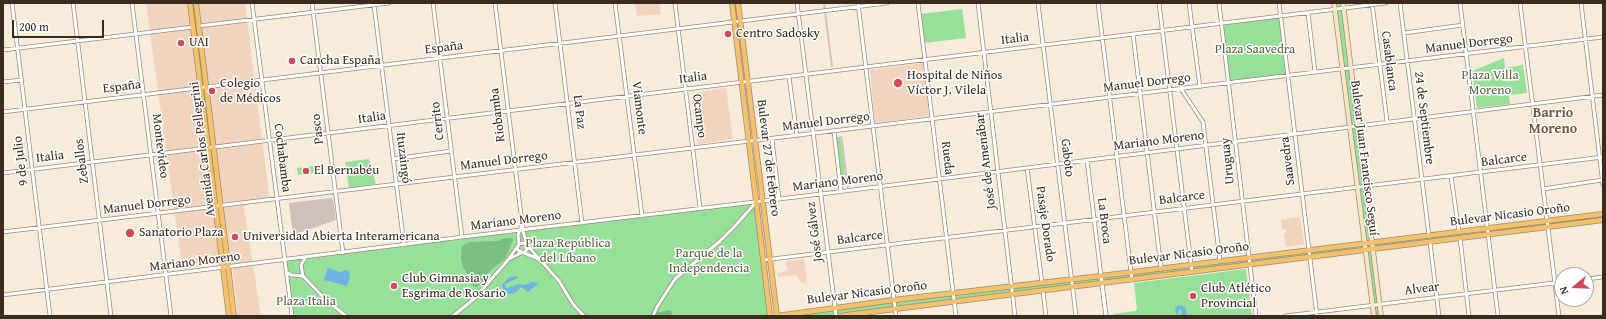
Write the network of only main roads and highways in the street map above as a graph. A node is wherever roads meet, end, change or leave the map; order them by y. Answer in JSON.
{"nodes":[{"id":1,"x":190,"y":3,"type":"edge"},
{"id":2,"x":196,"y":3,"type":"edge"},
{"id":3,"x":732,"y":3,"type":"edge"},
{"id":4,"x":738,"y":3,"type":"edge"},
{"id":5,"x":1334,"y":3,"type":"edge"},
{"id":6,"x":1343,"y":3,"type":"edge"},
{"id":7,"x":196,"y":27,"type":"junction"},
{"id":8,"x":203,"y":87,"type":"junction"},
{"id":9,"x":218,"y":206,"type":"junction"},
{"id":10,"x":1603,"y":214,"type":"edge"},
{"id":11,"x":1603,"y":220,"type":"edge"},
{"id":12,"x":1372,"y":243,"type":"junction"},
{"id":13,"x":1364,"y":244,"type":"junction"},
{"id":14,"x":1373,"y":249,"type":"junction"},
{"id":15,"x":1366,"y":250,"type":"junction"},
{"id":16,"x":226,"y":268,"type":"junction"},
{"id":17,"x":229,"y":316,"type":"edge"},
{"id":18,"x":234,"y":316,"type":"edge"},
{"id":19,"x":770,"y":316,"type":"edge"},
{"id":20,"x":777,"y":316,"type":"edge"},
{"id":21,"x":839,"y":316,"type":"edge"},
{"id":22,"x":1374,"y":316,"type":"edge"},
{"id":23,"x":1381,"y":316,"type":"edge"}],
"edges":[{"from":1,"to":7,"type":"main road","name":"Avenida Carlos Pellegrini"},
{"from":2,"to":7,"type":"main road","name":"Avenida Carlos Pellegrini"},
{"from":3,"to":19,"type":"main road","name":"Bulevar 27 de Febrero"},
{"from":4,"to":20,"type":"main road","name":"Bulevar 27 de Febrero"},
{"from":5,"to":13,"type":"main road","name":"Bulevar Juan Francisco Seguí"},
{"from":6,"to":12,"type":"main road","name":"Bulevar Juan Francisco Seguí"},
{"from":7,"to":8,"type":"main road","name":"Avenida Carlos Pellegrini"},
{"from":8,"to":9,"type":"main road","name":"Avenida Carlos Pellegrini"},
{"from":8,"to":9,"type":"main road","name":"Avenida Carlos Pellegrini"},
{"from":9,"to":16,"type":"main road","name":"Avenida Carlos Pellegrini"},
{"from":10,"to":12,"type":"main road","name":"Bulevar Nicasio Oroño"},
{"from":11,"to":14,"type":"main road","name":"Bulevar Nicasio Oroño"},
{"from":12,"to":13,"type":"main road","name":"Bulevar Nicasio Oroño"},
{"from":12,"to":14,"type":"main road","name":"Bulevar Juan Francisco Seguí"},
{"from":13,"to":15,"type":"main road","name":"Bulevar Juan Francisco Seguí"},
{"from":13,"to":20,"type":"main road","name":"Bulevar Nicasio Oroño"},
{"from":14,"to":15,"type":"main road","name":"Bulevar Nicasio Oroño"},
{"from":14,"to":23,"type":"main road","name":"Bulevar Juan Francisco Seguí"},
{"from":15,"to":21,"type":"main road","name":"Bulevar Nicasio Oroño"},
{"from":15,"to":22,"type":"main road","name":"Bulevar Juan Francisco Seguí"},
{"from":16,"to":17,"type":"main road","name":"Avenida Carlos Pellegrini"},
{"from":16,"to":18,"type":"main road","name":"Avenida Carlos Pellegrini"}]}
